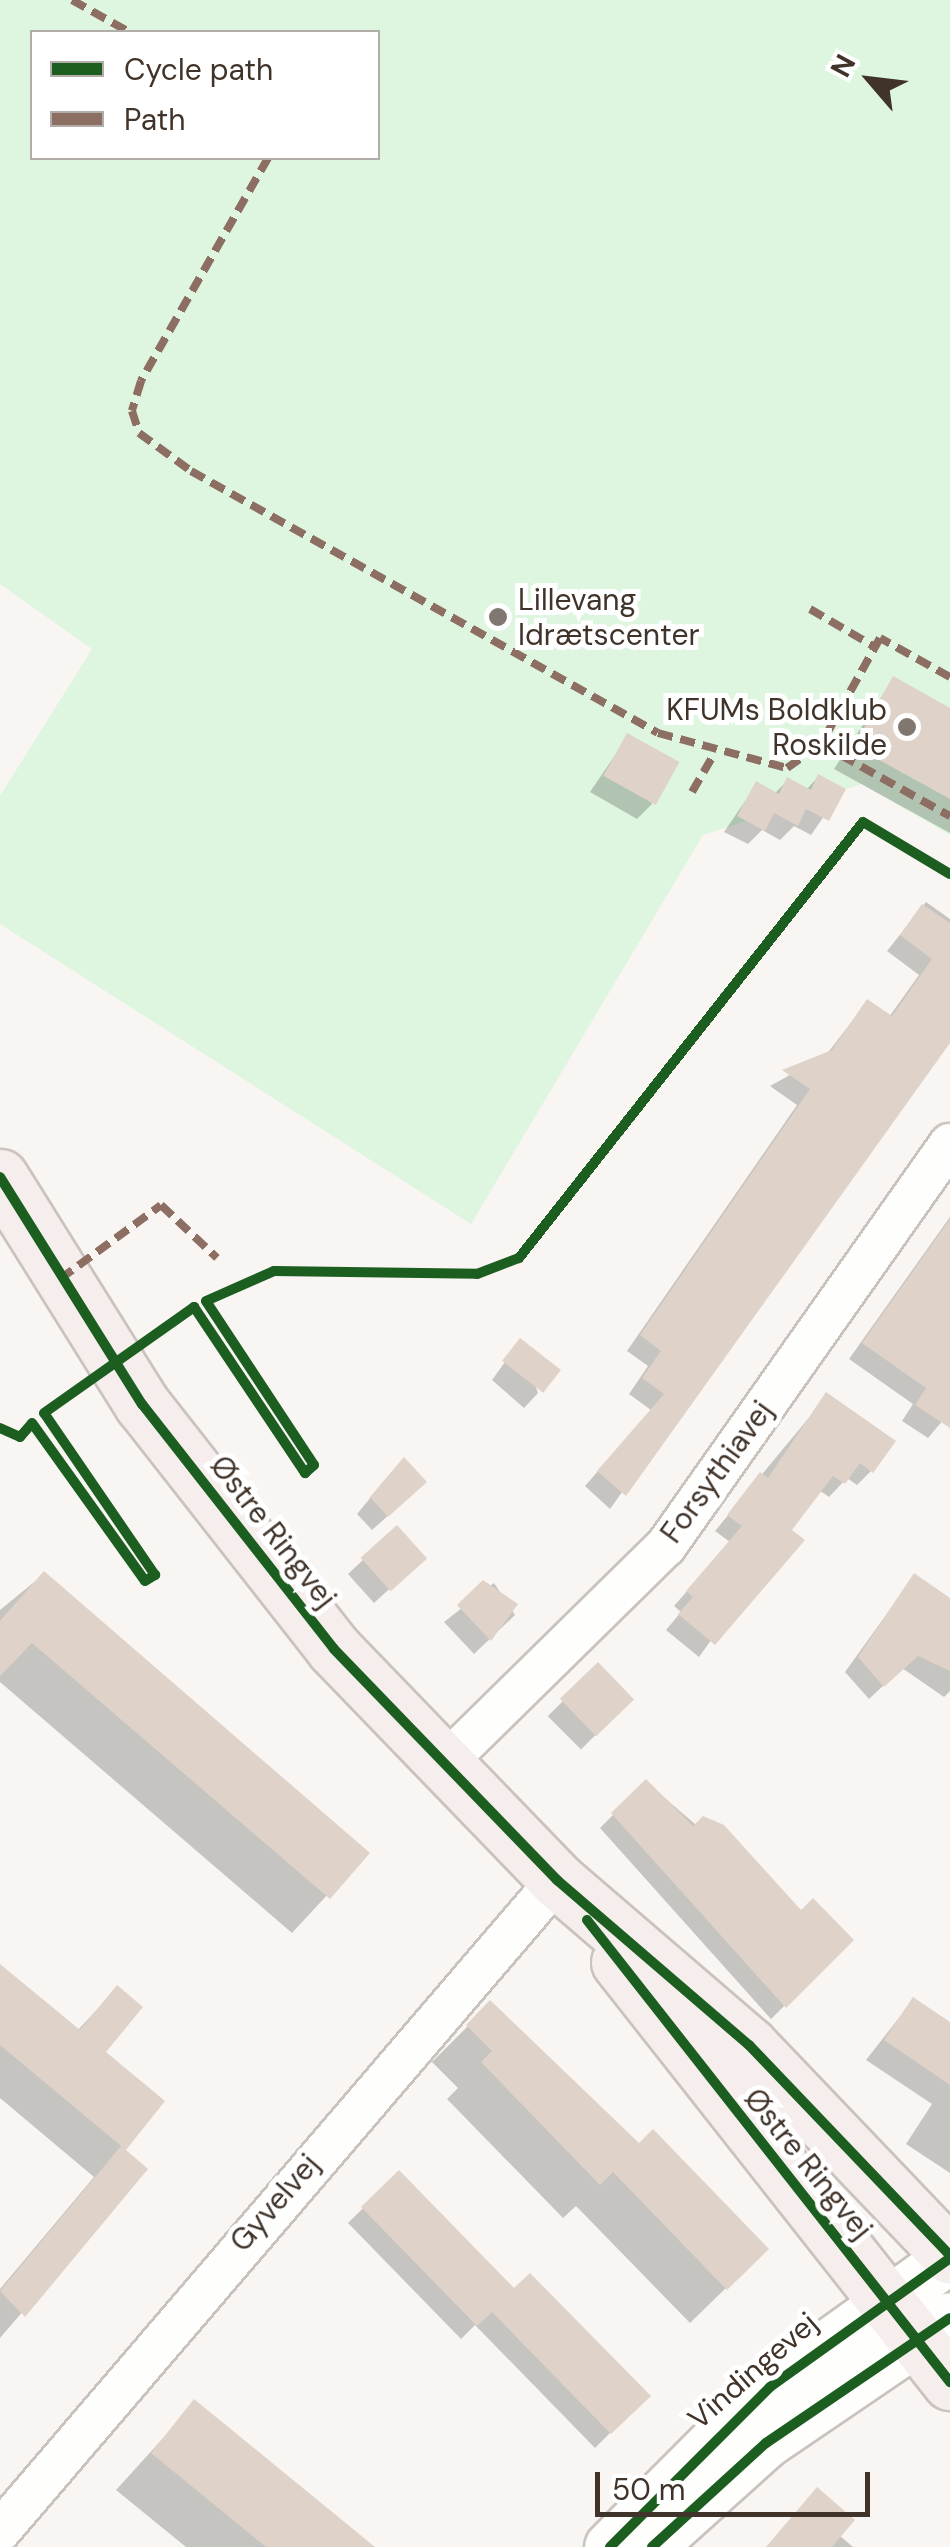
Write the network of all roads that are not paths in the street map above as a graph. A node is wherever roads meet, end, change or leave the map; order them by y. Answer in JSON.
{"nodes":[{"id":1,"x":950,"y":1144,"type":"edge"},
{"id":2,"x":0,"y":1177,"type":"edge"},
{"id":3,"x":443,"y":1765,"type":"junction"},
{"id":4,"x":557,"y":1880,"type":"junction"},
{"id":5,"x":935,"y":2297,"type":"edge"},
{"id":6,"x":950,"y":2382,"type":"edge"},
{"id":7,"x":0,"y":2531,"type":"edge"},
{"id":8,"x":610,"y":2547,"type":"edge"},
{"id":9,"x":652,"y":2547,"type":"edge"}],
"edges":[{"from":1,"to":3,"type":"street","name":"Forsythiavej"},
{"from":2,"to":3,"type":"main road","name":"Østre Ringvej"},
{"from":3,"to":4,"type":"main road","name":"Østre Ringvej"},
{"from":4,"to":5,"type":"main road","name":"Østre Ringvej"},
{"from":4,"to":5,"type":"main road","name":"Østre Ringvej"},
{"from":4,"to":7,"type":"street","name":"Gyvelvej"},
{"from":5,"to":6,"type":"main road","name":"Østre Ringvej"},
{"from":5,"to":8,"type":"street","name":"Vindingevej"},
{"from":5,"to":9,"type":"street","name":"Vindingevej"}]}
